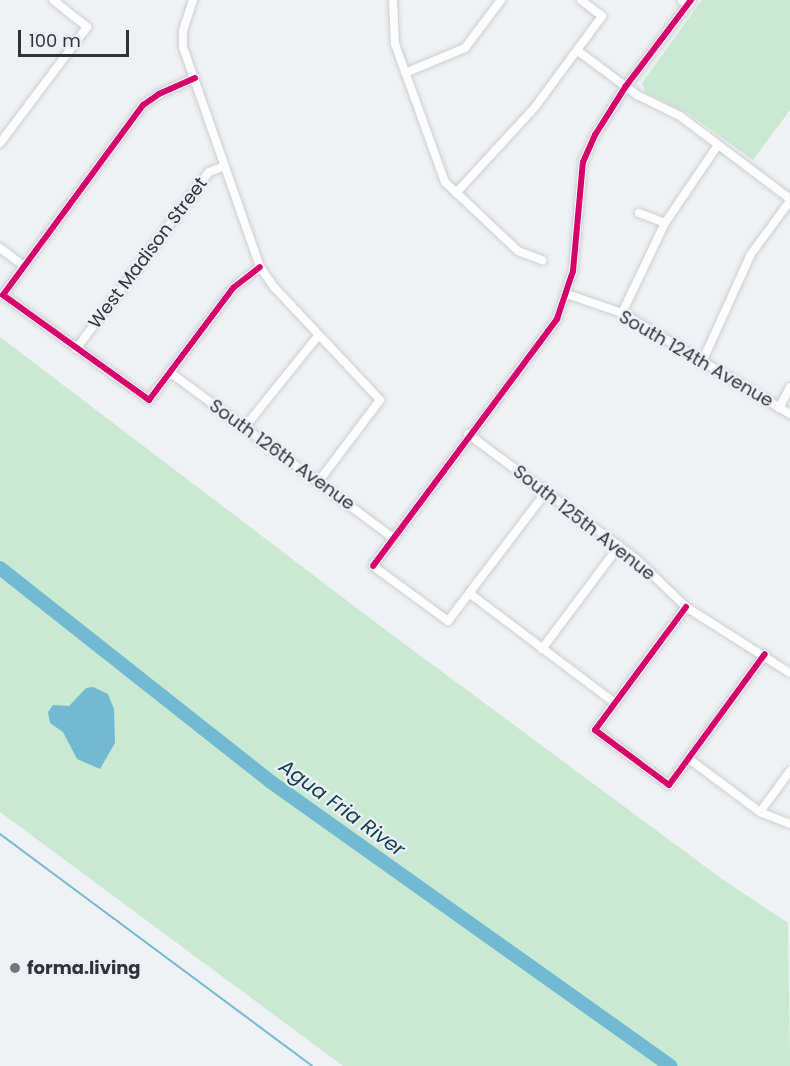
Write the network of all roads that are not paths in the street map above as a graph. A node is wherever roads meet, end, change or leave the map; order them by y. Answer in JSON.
{"nodes":[{"id":1,"x":53,"y":0,"type":"edge"},
{"id":2,"x":193,"y":0,"type":"edge"},
{"id":3,"x":393,"y":0,"type":"edge"},
{"id":4,"x":501,"y":0,"type":"edge"},
{"id":5,"x":581,"y":0,"type":"edge"},
{"id":6,"x":687,"y":1,"type":"edge"},
{"id":7,"x":578,"y":51,"type":"junction"},
{"id":8,"x":405,"y":73,"type":"junction"},
{"id":9,"x":195,"y":78,"type":"junction"},
{"id":10,"x":626,"y":86,"type":"junction"},
{"id":11,"x":0,"y":143,"type":"edge"},
{"id":12,"x":718,"y":145,"type":"junction"},
{"id":13,"x":225,"y":165,"type":"junction"},
{"id":14,"x":456,"y":193,"type":"junction"},
{"id":15,"x":790,"y":200,"type":"edge"},
{"id":16,"x":639,"y":213,"type":"dead end"},
{"id":17,"x":665,"y":223,"type":"junction"},
{"id":18,"x":0,"y":248,"type":"edge"},
{"id":19,"x":542,"y":260,"type":"dead end"},
{"id":20,"x":24,"y":266,"type":"junction"},
{"id":21,"x":260,"y":267,"type":"junction"},
{"id":22,"x":567,"y":294,"type":"junction"},
{"id":23,"x":622,"y":313,"type":"junction"},
{"id":24,"x":318,"y":336,"type":"junction"},
{"id":25,"x":76,"y":349,"type":"junction"},
{"id":26,"x":702,"y":362,"type":"junction"},
{"id":27,"x":171,"y":373,"type":"junction"},
{"id":28,"x":790,"y":387,"type":"edge"},
{"id":29,"x":779,"y":408,"type":"junction"},
{"id":30,"x":790,"y":414,"type":"edge"},
{"id":31,"x":244,"y":428,"type":"junction"},
{"id":32,"x":468,"y":434,"type":"junction"},
{"id":33,"x":319,"y":481,"type":"junction"},
{"id":34,"x":546,"y":492,"type":"junction"},
{"id":35,"x":393,"y":538,"type":"junction"},
{"id":36,"x":619,"y":546,"type":"junction"},
{"id":37,"x":469,"y":593,"type":"junction"},
{"id":38,"x":686,"y":607,"type":"junction"},
{"id":39,"x":542,"y":649,"type":"junction"},
{"id":40,"x":765,"y":654,"type":"junction"},
{"id":41,"x":790,"y":672,"type":"edge"},
{"id":42,"x":615,"y":703,"type":"junction"},
{"id":43,"x":689,"y":759,"type":"junction"},
{"id":44,"x":790,"y":771,"type":"edge"},
{"id":45,"x":760,"y":812,"type":"junction"},
{"id":46,"x":789,"y":824,"type":"edge"}],
"edges":[{"from":1,"to":11,"type":"street"},
{"from":2,"to":9,"type":"street"},
{"from":3,"to":8,"type":"street"},
{"from":4,"to":8,"type":"street"},
{"from":5,"to":7,"type":"street"},
{"from":6,"to":10,"type":"street"},
{"from":7,"to":10,"type":"street"},
{"from":7,"to":14,"type":"street"},
{"from":8,"to":14,"type":"street"},
{"from":9,"to":13,"type":"street"},
{"from":9,"to":20,"type":"street"},
{"from":10,"to":12,"type":"street"},
{"from":10,"to":22,"type":"street"},
{"from":12,"to":15,"type":"street"},
{"from":12,"to":17,"type":"street"},
{"from":13,"to":21,"type":"street"},
{"from":13,"to":25,"type":"street","name":"West Madison Street"},
{"from":14,"to":19,"type":"street"},
{"from":15,"to":26,"type":"street"},
{"from":16,"to":17,"type":"street"},
{"from":17,"to":23,"type":"street"},
{"from":18,"to":20,"type":"street"},
{"from":20,"to":25,"type":"street"},
{"from":21,"to":24,"type":"street"},
{"from":21,"to":27,"type":"street"},
{"from":22,"to":23,"type":"street","name":"South 124th Avenue"},
{"from":22,"to":32,"type":"street"},
{"from":23,"to":26,"type":"street","name":"South 124th Avenue"},
{"from":24,"to":31,"type":"street"},
{"from":24,"to":33,"type":"street"},
{"from":25,"to":27,"type":"street"},
{"from":26,"to":29,"type":"street","name":"South 124th Avenue"},
{"from":27,"to":31,"type":"street","name":"South 126th Avenue"},
{"from":28,"to":29,"type":"street"},
{"from":29,"to":30,"type":"street","name":"South 124th Avenue"},
{"from":31,"to":33,"type":"street","name":"South 126th Avenue"},
{"from":32,"to":34,"type":"street","name":"South 125th Avenue"},
{"from":32,"to":35,"type":"street"},
{"from":33,"to":35,"type":"street","name":"South 126th Avenue"},
{"from":34,"to":36,"type":"street","name":"South 125th Avenue"},
{"from":34,"to":37,"type":"street"},
{"from":35,"to":37,"type":"street"},
{"from":36,"to":38,"type":"street","name":"South 125th Avenue"},
{"from":36,"to":39,"type":"street"},
{"from":37,"to":39,"type":"street"},
{"from":38,"to":40,"type":"street","name":"South 125th Avenue"},
{"from":38,"to":42,"type":"street"},
{"from":39,"to":42,"type":"street"},
{"from":40,"to":41,"type":"street","name":"South 125th Avenue"},
{"from":40,"to":43,"type":"street"},
{"from":42,"to":43,"type":"street"},
{"from":43,"to":45,"type":"street"},
{"from":44,"to":45,"type":"street"},
{"from":45,"to":46,"type":"street"}]}
